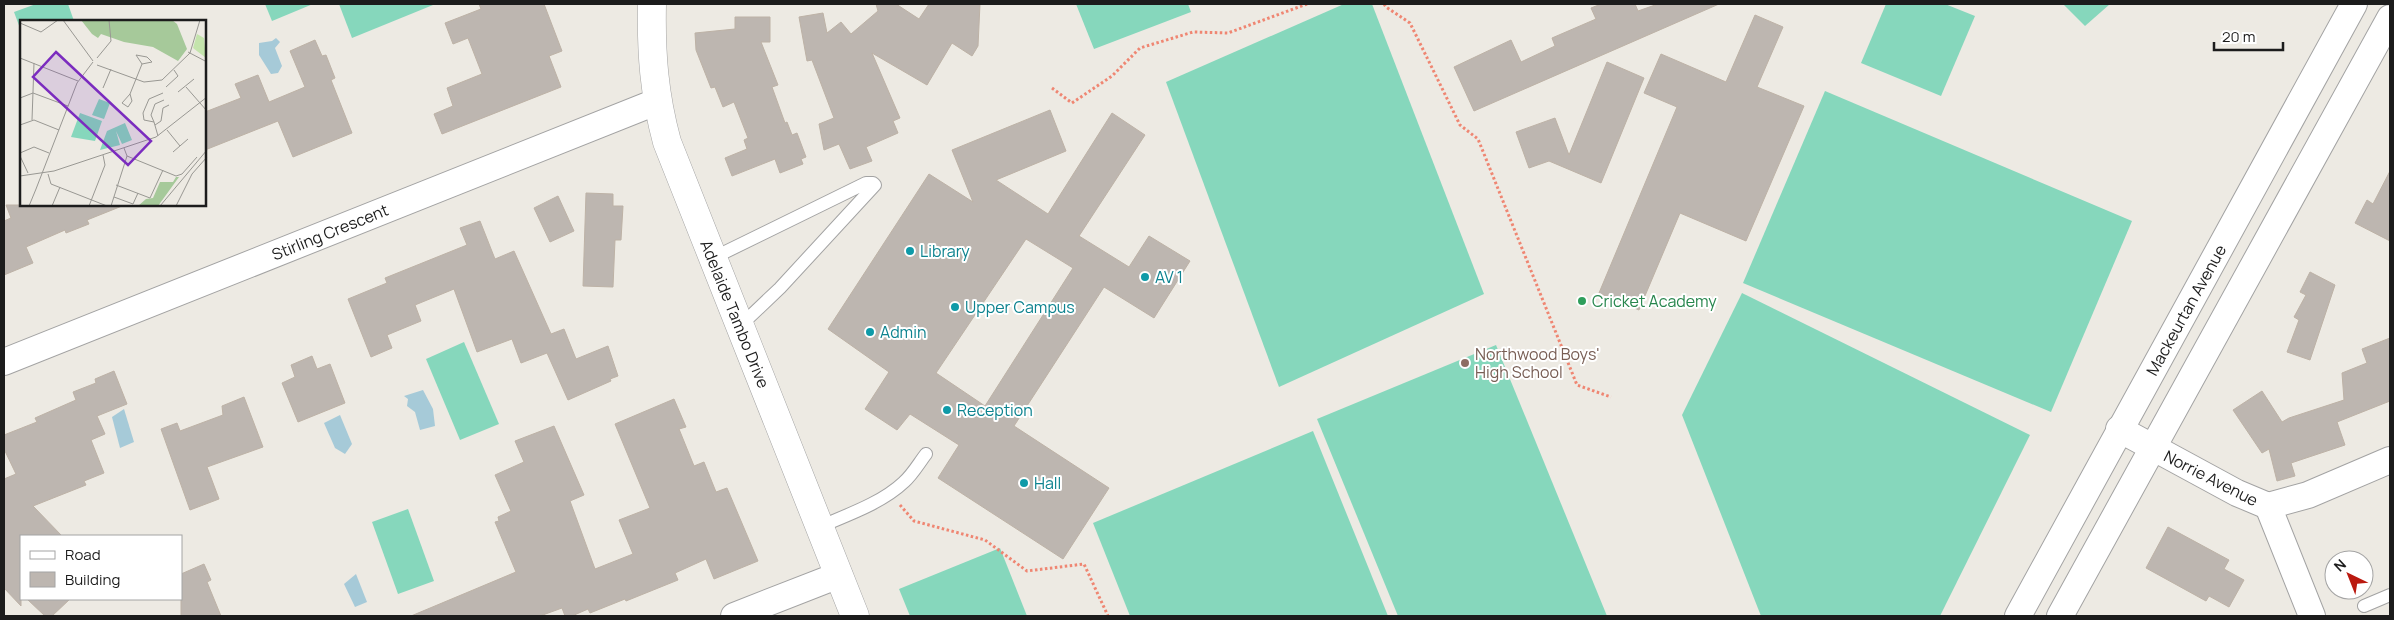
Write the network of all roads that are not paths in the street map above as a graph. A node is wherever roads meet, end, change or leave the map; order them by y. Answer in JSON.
{"nodes":[{"id":1,"x":652,"y":4,"type":"edge"},
{"id":2,"x":2354,"y":4,"type":"edge"},
{"id":3,"x":2390,"y":18,"type":"edge"},
{"id":4,"x":656,"y":102,"type":"junction"},
{"id":5,"x":713,"y":258,"type":"junction"},
{"id":6,"x":740,"y":326,"type":"junction"},
{"id":7,"x":4,"y":362,"type":"edge"},
{"id":8,"x":2120,"y":429,"type":"junction"},
{"id":9,"x":2154,"y":449,"type":"junction"},
{"id":10,"x":926,"y":454,"type":"dead end"},
{"id":11,"x":2390,"y":460,"type":"edge"},
{"id":12,"x":2268,"y":506,"type":"junction"},
{"id":13,"x":819,"y":527,"type":"junction"},
{"id":14,"x":839,"y":575,"type":"junction"},
{"id":15,"x":2390,"y":596,"type":"edge"},
{"id":16,"x":2364,"y":606,"type":"dead end"},
{"id":17,"x":734,"y":616,"type":"edge"},
{"id":18,"x":855,"y":616,"type":"edge"},
{"id":19,"x":2018,"y":616,"type":"edge"},
{"id":20,"x":2060,"y":616,"type":"edge"},
{"id":21,"x":2312,"y":616,"type":"edge"}],
"edges":[{"from":1,"to":4,"type":"street","name":"Adelaide Tambo Drive"},
{"from":2,"to":8,"type":"street","name":"Mackeurtan Avenue"},
{"from":3,"to":9,"type":"street"},
{"from":4,"to":5,"type":"street","name":"Adelaide Tambo Drive"},
{"from":4,"to":7,"type":"street","name":"Stirling Crescent"},
{"from":5,"to":6,"type":"street","name":"Adelaide Tambo Drive"},
{"from":5,"to":6,"type":"lane"},
{"from":6,"to":13,"type":"street","name":"Adelaide Tambo Drive"},
{"from":8,"to":9,"type":"street","name":"Norrie Avenue"},
{"from":8,"to":19,"type":"street","name":"Mackeurtan Avenue"},
{"from":9,"to":12,"type":"street","name":"Norrie Avenue"},
{"from":9,"to":20,"type":"street"},
{"from":10,"to":13,"type":"lane"},
{"from":11,"to":12,"type":"street","name":"Norrie Avenue"},
{"from":12,"to":21,"type":"street"},
{"from":13,"to":14,"type":"street","name":"Adelaide Tambo Drive"},
{"from":14,"to":17,"type":"street"},
{"from":14,"to":18,"type":"street","name":"Adelaide Tambo Drive"},
{"from":15,"to":16,"type":"lane"}]}
